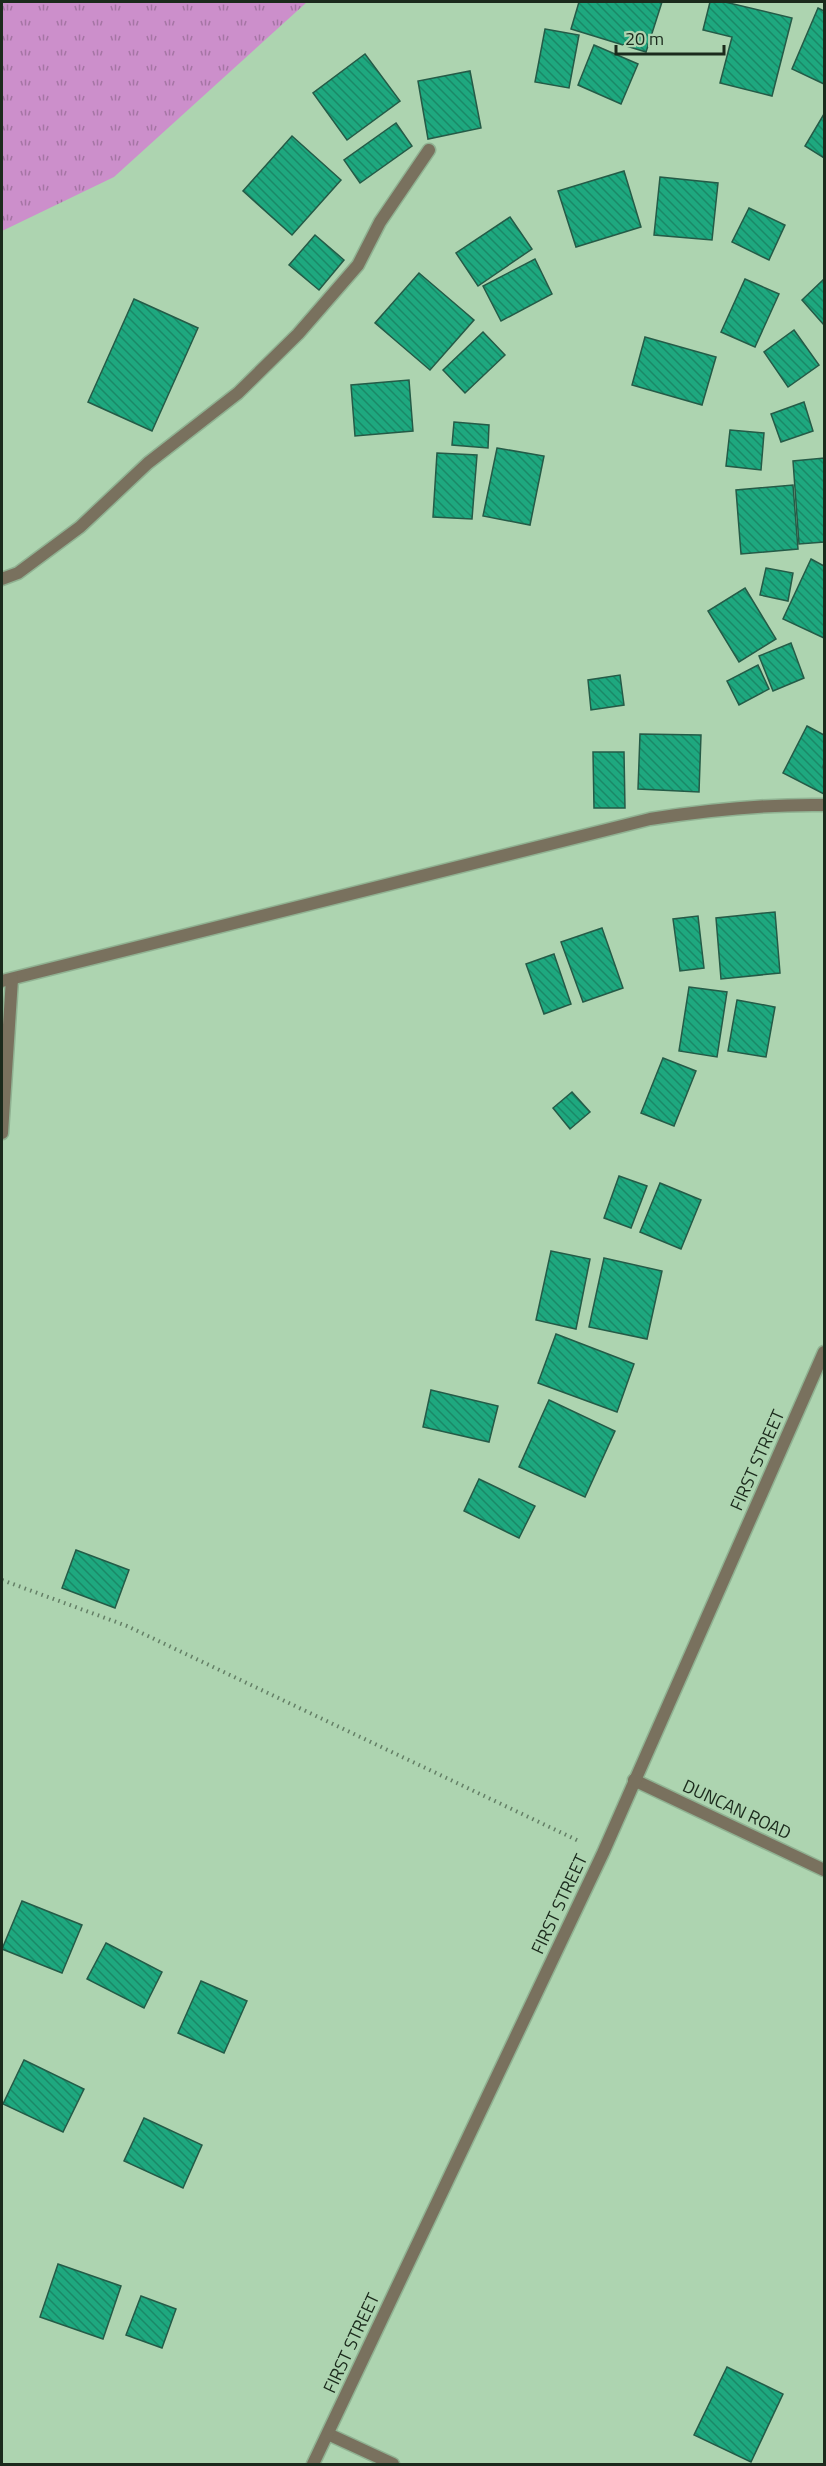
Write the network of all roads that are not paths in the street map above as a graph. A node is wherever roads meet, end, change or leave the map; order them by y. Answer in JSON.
{"nodes":[{"id":1,"x":429,"y":150,"type":"dead end"},
{"id":2,"x":2,"y":579,"type":"edge"},
{"id":3,"x":825,"y":804,"type":"edge"},
{"id":4,"x":7,"y":980,"type":"edge"},
{"id":5,"x":2,"y":1133,"type":"edge"},
{"id":6,"x":825,"y":1352,"type":"edge"},
{"id":7,"x":634,"y":1780,"type":"junction"},
{"id":8,"x":825,"y":1870,"type":"edge"},
{"id":9,"x":328,"y":2434,"type":"junction"},
{"id":10,"x":313,"y":2464,"type":"edge"},
{"id":11,"x":393,"y":2464,"type":"edge"}],
"edges":[{"from":1,"to":2,"type":"street"},
{"from":3,"to":4,"type":"street"},
{"from":4,"to":5,"type":"street"},
{"from":6,"to":7,"type":"street","name":"FIRST STREET"},
{"from":7,"to":8,"type":"street","name":"DUNCAN ROAD"},
{"from":7,"to":9,"type":"street","name":"FIRST STREET"},
{"from":9,"to":10,"type":"street","name":"FIRST STREET"},
{"from":9,"to":11,"type":"street"}]}
